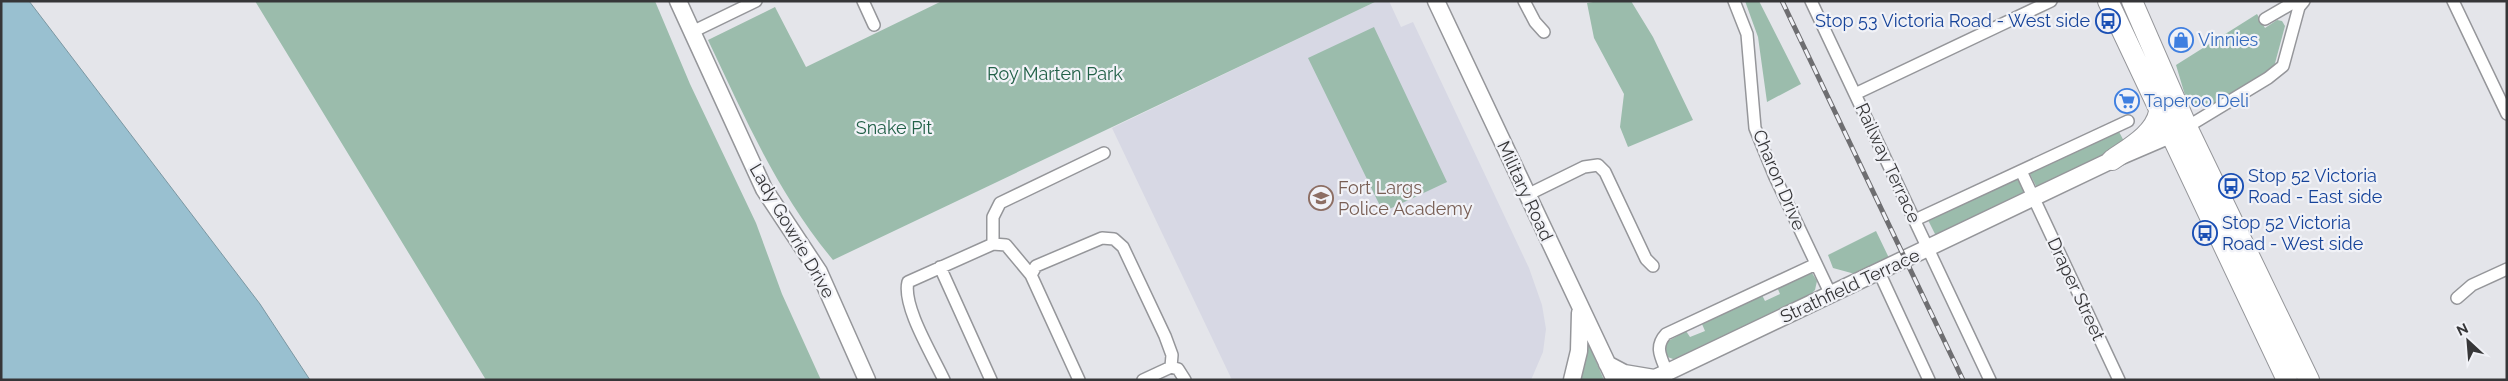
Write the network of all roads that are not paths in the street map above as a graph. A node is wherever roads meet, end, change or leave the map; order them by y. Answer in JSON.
{"nodes":[{"id":1,"x":678,"y":1,"type":"edge"},
{"id":2,"x":756,"y":1,"type":"edge"},
{"id":3,"x":863,"y":1,"type":"edge"},
{"id":4,"x":1436,"y":1,"type":"edge"},
{"id":5,"x":1524,"y":1,"type":"edge"},
{"id":6,"x":1734,"y":1,"type":"edge"},
{"id":7,"x":1810,"y":1,"type":"edge"},
{"id":8,"x":2051,"y":1,"type":"edge"},
{"id":9,"x":2108,"y":1,"type":"edge"},
{"id":10,"x":2132,"y":1,"type":"edge"},
{"id":11,"x":2296,"y":1,"type":"edge"},
{"id":12,"x":2304,"y":1,"type":"edge"},
{"id":13,"x":2453,"y":1,"type":"edge"},
{"id":14,"x":2265,"y":19,"type":"dead end"},
{"id":15,"x":874,"y":25,"type":"dead end"},
{"id":16,"x":692,"y":32,"type":"junction"},
{"id":17,"x":1544,"y":32,"type":"dead end"},
{"id":18,"x":1855,"y":94,"type":"junction"},
{"id":19,"x":2159,"y":112,"type":"junction"},
{"id":20,"x":2507,"y":114,"type":"edge"},
{"id":21,"x":2128,"y":121,"type":"dead end"},
{"id":22,"x":2179,"y":131,"type":"junction"},
{"id":23,"x":1104,"y":153,"type":"dead end"},
{"id":24,"x":2112,"y":160,"type":"junction"},
{"id":25,"x":2021,"y":171,"type":"junction"},
{"id":26,"x":1527,"y":195,"type":"junction"},
{"id":27,"x":2034,"y":199,"type":"junction"},
{"id":28,"x":1915,"y":220,"type":"junction"},
{"id":29,"x":993,"y":244,"type":"junction"},
{"id":30,"x":1928,"y":249,"type":"junction"},
{"id":31,"x":1816,"y":264,"type":"junction"},
{"id":32,"x":1653,"y":266,"type":"dead end"},
{"id":33,"x":940,"y":267,"type":"junction"},
{"id":34,"x":2507,"y":269,"type":"edge"},
{"id":35,"x":1879,"y":272,"type":"junction"},
{"id":36,"x":1031,"y":275,"type":"junction"},
{"id":37,"x":1831,"y":294,"type":"junction"},
{"id":38,"x":2457,"y":298,"type":"dead end"},
{"id":39,"x":1580,"y":307,"type":"junction"},
{"id":40,"x":2281,"y":322,"type":"junction"},
{"id":41,"x":2268,"y":339,"type":"junction"},
{"id":42,"x":1607,"y":364,"type":"junction"},
{"id":43,"x":1171,"y":367,"type":"junction"},
{"id":44,"x":1657,"y":377,"type":"edge"},
{"id":45,"x":867,"y":380,"type":"edge"},
{"id":46,"x":944,"y":380,"type":"edge"},
{"id":47,"x":991,"y":380,"type":"edge"},
{"id":48,"x":1078,"y":380,"type":"edge"},
{"id":49,"x":1143,"y":380,"type":"edge"},
{"id":50,"x":1185,"y":380,"type":"edge"},
{"id":51,"x":1572,"y":380,"type":"edge"},
{"id":52,"x":1615,"y":380,"type":"edge"},
{"id":53,"x":1929,"y":380,"type":"edge"},
{"id":54,"x":1990,"y":380,"type":"edge"},
{"id":55,"x":2119,"y":380,"type":"edge"},
{"id":56,"x":2287,"y":380,"type":"edge"},
{"id":57,"x":2309,"y":380,"type":"edge"}],
"edges":[{"from":1,"to":16,"type":"main road","name":"Lady Gowrie Drive"},
{"from":2,"to":16,"type":"street"},
{"from":3,"to":15,"type":"street"},
{"from":4,"to":26,"type":"main road","name":"Military Road"},
{"from":5,"to":17,"type":"street"},
{"from":6,"to":31,"type":"street","name":"Charon Drive"},
{"from":7,"to":18,"type":"street","name":"Railway Terrace"},
{"from":8,"to":18,"type":"street"},
{"from":9,"to":19,"type":"highway"},
{"from":10,"to":22,"type":"highway"},
{"from":11,"to":14,"type":"street"},
{"from":12,"to":22,"type":"street","name":"Strathfield Terrace"},
{"from":13,"to":20,"type":"street"},
{"from":16,"to":45,"type":"main road","name":"Lady Gowrie Drive"},
{"from":18,"to":28,"type":"street","name":"Railway Terrace"},
{"from":19,"to":22,"type":"highway"},
{"from":19,"to":24,"type":"highway"},
{"from":21,"to":25,"type":"street","name":"Strathfield Terrace"},
{"from":22,"to":24,"type":"main road","name":"Strathfield Terrace"},
{"from":22,"to":40,"type":"highway"},
{"from":22,"to":41,"type":"highway"},
{"from":23,"to":29,"type":"street"},
{"from":24,"to":27,"type":"main road","name":"Strathfield Terrace"},
{"from":25,"to":27,"type":"street"},
{"from":25,"to":28,"type":"street","name":"Strathfield Terrace"},
{"from":26,"to":32,"type":"street"},
{"from":26,"to":39,"type":"main road","name":"Military Road"},
{"from":27,"to":30,"type":"main road","name":"Strathfield Terrace"},
{"from":27,"to":55,"type":"street","name":"Draper Street"},
{"from":28,"to":30,"type":"street","name":"Railway Terrace"},
{"from":29,"to":33,"type":"street"},
{"from":29,"to":36,"type":"street"},
{"from":30,"to":35,"type":"main road","name":"Strathfield Terrace"},
{"from":30,"to":54,"type":"street","name":"Railway Terrace"},
{"from":31,"to":37,"type":"street","name":"Charon Drive"},
{"from":31,"to":44,"type":"street","name":"Strathfield Terrace"},
{"from":33,"to":46,"type":"street"},
{"from":33,"to":47,"type":"street"},
{"from":34,"to":38,"type":"street"},
{"from":35,"to":37,"type":"main road","name":"Strathfield Terrace"},
{"from":35,"to":53,"type":"street"},
{"from":36,"to":43,"type":"street"},
{"from":36,"to":48,"type":"street"},
{"from":37,"to":44,"type":"main road","name":"Strathfield Terrace"},
{"from":39,"to":42,"type":"main road","name":"Military Road"},
{"from":39,"to":51,"type":"main road"},
{"from":40,"to":41,"type":"highway"},
{"from":40,"to":57,"type":"highway"},
{"from":41,"to":56,"type":"highway"},
{"from":42,"to":44,"type":"main road"},
{"from":42,"to":52,"type":"main road","name":"Military Road"},
{"from":43,"to":49,"type":"street"},
{"from":43,"to":50,"type":"street"}]}
